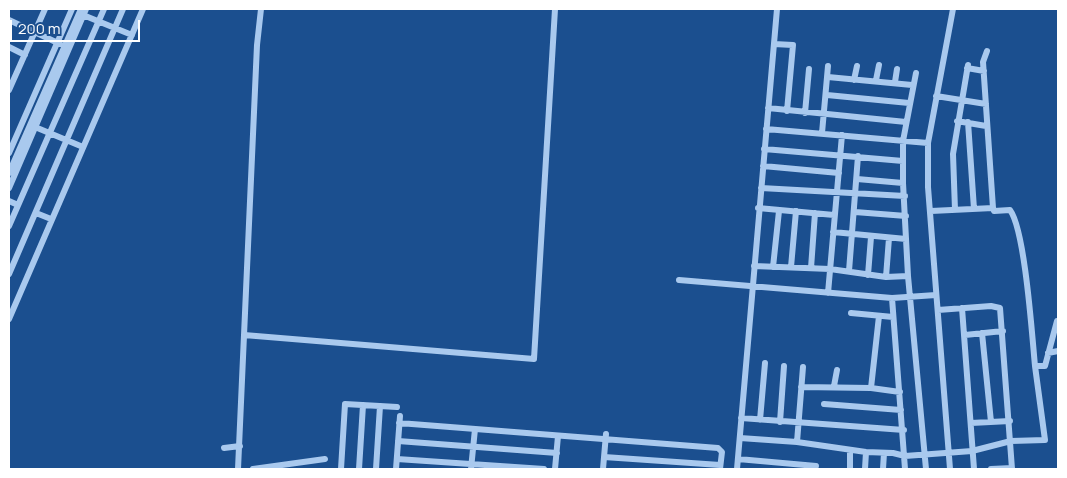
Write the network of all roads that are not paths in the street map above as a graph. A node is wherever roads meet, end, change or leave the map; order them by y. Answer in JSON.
{"nodes":[{"id":1,"x":44,"y":9,"type":"edge"},
{"id":2,"x":72,"y":9,"type":"edge"},
{"id":3,"x":104,"y":9,"type":"edge"},
{"id":4,"x":123,"y":9,"type":"edge"},
{"id":5,"x":143,"y":9,"type":"edge"},
{"id":6,"x":261,"y":9,"type":"edge"},
{"id":7,"x":556,"y":9,"type":"edge"},
{"id":8,"x":777,"y":9,"type":"edge"},
{"id":9,"x":952,"y":9,"type":"edge"},
{"id":10,"x":84,"y":11,"type":"edge"},
{"id":11,"x":9,"y":20,"type":"edge"},
{"id":12,"x":99,"y":22,"type":"junction"},
{"id":13,"x":114,"y":29,"type":"junction"},
{"id":14,"x":34,"y":32,"type":"junction"},
{"id":15,"x":132,"y":35,"type":"junction"},
{"id":16,"x":57,"y":43,"type":"junction"},
{"id":17,"x":774,"y":44,"type":"junction"},
{"id":18,"x":65,"y":46,"type":"junction"},
{"id":19,"x":9,"y":47,"type":"edge"},
{"id":20,"x":987,"y":51,"type":"dead end"},
{"id":21,"x":25,"y":55,"type":"junction"},
{"id":22,"x":879,"y":65,"type":"dead end"},
{"id":23,"x":828,"y":66,"type":"dead end"},
{"id":24,"x":857,"y":66,"type":"dead end"},
{"id":25,"x":810,"y":69,"type":"dead end"},
{"id":26,"x":897,"y":69,"type":"dead end"},
{"id":27,"x":984,"y":71,"type":"junction"},
{"id":28,"x":916,"y":73,"type":"dead end"},
{"id":29,"x":828,"y":77,"type":"junction"},
{"id":30,"x":854,"y":80,"type":"junction"},
{"id":31,"x":876,"y":80,"type":"junction"},
{"id":32,"x":895,"y":82,"type":"junction"},
{"id":33,"x":912,"y":85,"type":"junction"},
{"id":34,"x":9,"y":90,"type":"edge"},
{"id":35,"x":827,"y":95,"type":"junction"},
{"id":36,"x":936,"y":96,"type":"junction"},
{"id":37,"x":961,"y":100,"type":"junction"},
{"id":38,"x":909,"y":103,"type":"junction"},
{"id":39,"x":986,"y":104,"type":"junction"},
{"id":40,"x":768,"y":108,"type":"junction"},
{"id":41,"x":788,"y":111,"type":"junction"},
{"id":42,"x":805,"y":112,"type":"junction"},
{"id":43,"x":826,"y":114,"type":"junction"},
{"id":44,"x":957,"y":121,"type":"junction"},
{"id":45,"x":906,"y":122,"type":"junction"},
{"id":46,"x":968,"y":122,"type":"junction"},
{"id":47,"x":986,"y":126,"type":"junction"},
{"id":48,"x":36,"y":127,"type":"junction"},
{"id":49,"x":766,"y":128,"type":"junction"},
{"id":50,"x":822,"y":133,"type":"junction"},
{"id":51,"x":50,"y":134,"type":"junction"},
{"id":52,"x":842,"y":135,"type":"junction"},
{"id":53,"x":66,"y":141,"type":"junction"},
{"id":54,"x":903,"y":141,"type":"junction"},
{"id":55,"x":928,"y":143,"type":"junction"},
{"id":56,"x":83,"y":147,"type":"junction"},
{"id":57,"x":764,"y":149,"type":"junction"},
{"id":58,"x":9,"y":153,"type":"edge"},
{"id":59,"x":840,"y":154,"type":"junction"},
{"id":60,"x":858,"y":156,"type":"junction"},
{"id":61,"x":902,"y":161,"type":"junction"},
{"id":62,"x":763,"y":166,"type":"junction"},
{"id":63,"x":9,"y":173,"type":"edge"},
{"id":64,"x":839,"y":173,"type":"junction"},
{"id":65,"x":857,"y":179,"type":"junction"},
{"id":66,"x":903,"y":183,"type":"junction"},
{"id":67,"x":9,"y":188,"type":"edge"},
{"id":68,"x":761,"y":188,"type":"junction"},
{"id":69,"x":838,"y":191,"type":"junction"},
{"id":70,"x":857,"y":192,"type":"junction"},
{"id":71,"x":905,"y":196,"type":"junction"},
{"id":72,"x":9,"y":201,"type":"edge"},
{"id":73,"x":18,"y":205,"type":"junction"},
{"id":74,"x":758,"y":208,"type":"junction"},
{"id":75,"x":993,"y":208,"type":"junction"},
{"id":76,"x":974,"y":209,"type":"junction"},
{"id":77,"x":955,"y":210,"type":"junction"},
{"id":78,"x":779,"y":211,"type":"junction"},
{"id":79,"x":796,"y":211,"type":"junction"},
{"id":80,"x":931,"y":211,"type":"junction"},
{"id":81,"x":854,"y":212,"type":"junction"},
{"id":82,"x":36,"y":213,"type":"junction"},
{"id":83,"x":815,"y":213,"type":"junction"},
{"id":84,"x":834,"y":215,"type":"junction"},
{"id":85,"x":906,"y":216,"type":"junction"},
{"id":86,"x":51,"y":219,"type":"junction"},
{"id":87,"x":9,"y":226,"type":"edge"},
{"id":88,"x":833,"y":232,"type":"junction"},
{"id":89,"x":852,"y":235,"type":"junction"},
{"id":90,"x":871,"y":236,"type":"junction"},
{"id":91,"x":889,"y":238,"type":"junction"},
{"id":92,"x":906,"y":239,"type":"junction"},
{"id":93,"x":754,"y":266,"type":"junction"},
{"id":94,"x":773,"y":267,"type":"junction"},
{"id":95,"x":791,"y":268,"type":"junction"},
{"id":96,"x":811,"y":268,"type":"junction"},
{"id":97,"x":830,"y":269,"type":"junction"},
{"id":98,"x":849,"y":271,"type":"junction"},
{"id":99,"x":9,"y":274,"type":"edge"},
{"id":100,"x":868,"y":275,"type":"junction"},
{"id":101,"x":908,"y":276,"type":"junction"},
{"id":102,"x":886,"y":277,"type":"junction"},
{"id":103,"x":679,"y":280,"type":"dead end"},
{"id":104,"x":752,"y":285,"type":"junction"},
{"id":105,"x":828,"y":293,"type":"junction"},
{"id":106,"x":936,"y":296,"type":"junction"},
{"id":107,"x":892,"y":298,"type":"junction"},
{"id":108,"x":911,"y":298,"type":"junction"},
{"id":109,"x":962,"y":308,"type":"junction"},
{"id":110,"x":938,"y":310,"type":"junction"},
{"id":111,"x":851,"y":313,"type":"dead end"},
{"id":112,"x":10,"y":315,"type":"edge"},
{"id":113,"x":879,"y":316,"type":"junction"},
{"id":114,"x":893,"y":317,"type":"junction"},
{"id":115,"x":1057,"y":321,"type":"edge"},
{"id":116,"x":1003,"y":331,"type":"junction"},
{"id":117,"x":982,"y":333,"type":"junction"},
{"id":118,"x":964,"y":334,"type":"junction"},
{"id":119,"x":244,"y":336,"type":"junction"},
{"id":120,"x":1058,"y":350,"type":"edge"},
{"id":121,"x":1048,"y":353,"type":"junction"},
{"id":122,"x":766,"y":363,"type":"dead end"},
{"id":123,"x":784,"y":366,"type":"dead end"},
{"id":124,"x":1035,"y":366,"type":"junction"},
{"id":125,"x":803,"y":367,"type":"dead end"},
{"id":126,"x":837,"y":370,"type":"dead end"},
{"id":127,"x":834,"y":386,"type":"junction"},
{"id":128,"x":802,"y":387,"type":"junction"},
{"id":129,"x":871,"y":388,"type":"junction"},
{"id":130,"x":900,"y":392,"type":"junction"},
{"id":131,"x":824,"y":404,"type":"dead end"},
{"id":132,"x":363,"y":405,"type":"junction"},
{"id":133,"x":380,"y":406,"type":"junction"},
{"id":134,"x":398,"y":407,"type":"dead end"},
{"id":135,"x":901,"y":410,"type":"junction"},
{"id":136,"x":741,"y":418,"type":"junction"},
{"id":137,"x":760,"y":420,"type":"junction"},
{"id":138,"x":798,"y":421,"type":"junction"},
{"id":139,"x":1010,"y":421,"type":"junction"},
{"id":140,"x":780,"y":422,"type":"junction"},
{"id":141,"x":990,"y":422,"type":"junction"},
{"id":142,"x":971,"y":423,"type":"junction"},
{"id":143,"x":475,"y":429,"type":"junction"},
{"id":144,"x":904,"y":430,"type":"junction"},
{"id":145,"x":558,"y":436,"type":"junction"},
{"id":146,"x":606,"y":437,"type":"junction"},
{"id":147,"x":740,"y":438,"type":"junction"},
{"id":148,"x":398,"y":441,"type":"junction"},
{"id":149,"x":1011,"y":441,"type":"junction"},
{"id":150,"x":797,"y":442,"type":"junction"},
{"id":151,"x":240,"y":446,"type":"junction"},
{"id":152,"x":473,"y":446,"type":"junction"},
{"id":153,"x":224,"y":448,"type":"dead end"},
{"id":154,"x":850,"y":450,"type":"junction"},
{"id":155,"x":972,"y":451,"type":"junction"},
{"id":156,"x":866,"y":452,"type":"junction"},
{"id":157,"x":948,"y":452,"type":"junction"},
{"id":158,"x":884,"y":453,"type":"junction"},
{"id":159,"x":557,"y":454,"type":"junction"},
{"id":160,"x":926,"y":454,"type":"junction"},
{"id":161,"x":905,"y":456,"type":"junction"},
{"id":162,"x":604,"y":457,"type":"junction"},
{"id":163,"x":325,"y":458,"type":"dead end"},
{"id":164,"x":397,"y":459,"type":"junction"},
{"id":165,"x":738,"y":459,"type":"junction"},
{"id":166,"x":816,"y":466,"type":"dead end"},
{"id":167,"x":472,"y":467,"type":"edge"},
{"id":168,"x":720,"y":467,"type":"edge"},
{"id":169,"x":1012,"y":468,"type":"edge"},
{"id":170,"x":238,"y":469,"type":"edge"},
{"id":171,"x":253,"y":469,"type":"edge"},
{"id":172,"x":342,"y":469,"type":"edge"},
{"id":173,"x":359,"y":469,"type":"edge"},
{"id":174,"x":376,"y":469,"type":"edge"},
{"id":175,"x":397,"y":469,"type":"edge"},
{"id":176,"x":544,"y":469,"type":"edge"},
{"id":177,"x":556,"y":469,"type":"edge"},
{"id":178,"x":603,"y":469,"type":"edge"},
{"id":179,"x":737,"y":469,"type":"edge"},
{"id":180,"x":850,"y":469,"type":"edge"},
{"id":181,"x":865,"y":469,"type":"edge"},
{"id":182,"x":883,"y":469,"type":"edge"},
{"id":183,"x":905,"y":469,"type":"edge"},
{"id":184,"x":926,"y":469,"type":"edge"},
{"id":185,"x":950,"y":469,"type":"edge"},
{"id":186,"x":974,"y":469,"type":"edge"},
{"id":187,"x":993,"y":469,"type":"edge"}],
"edges":[{"from":1,"to":14,"type":"street"},
{"from":2,"to":16,"type":"street"},
{"from":3,"to":12,"type":"street"},
{"from":4,"to":13,"type":"street"},
{"from":5,"to":15,"type":"street"},
{"from":6,"to":119,"type":"street"},
{"from":7,"to":119,"type":"street"},
{"from":8,"to":17,"type":"street"},
{"from":9,"to":36,"type":"street"},
{"from":10,"to":12,"type":"street"},
{"from":10,"to":18,"type":"street"},
{"from":10,"to":48,"type":"street"},
{"from":11,"to":14,"type":"street"},
{"from":12,"to":13,"type":"street"},
{"from":12,"to":51,"type":"street"},
{"from":13,"to":15,"type":"street"},
{"from":13,"to":53,"type":"street"},
{"from":14,"to":16,"type":"street"},
{"from":14,"to":21,"type":"street"},
{"from":15,"to":56,"type":"street"},
{"from":16,"to":18,"type":"street"},
{"from":16,"to":58,"type":"street"},
{"from":17,"to":40,"type":"street"},
{"from":17,"to":41,"type":"street"},
{"from":18,"to":63,"type":"street"},
{"from":19,"to":21,"type":"street"},
{"from":20,"to":27,"type":"street"},
{"from":21,"to":34,"type":"street"},
{"from":22,"to":31,"type":"street"},
{"from":23,"to":29,"type":"street"},
{"from":24,"to":30,"type":"street"},
{"from":25,"to":42,"type":"street"},
{"from":26,"to":32,"type":"street"},
{"from":27,"to":37,"type":"street"},
{"from":27,"to":39,"type":"street"},
{"from":28,"to":33,"type":"street"},
{"from":29,"to":30,"type":"street"},
{"from":29,"to":35,"type":"street"},
{"from":30,"to":31,"type":"street"},
{"from":31,"to":32,"type":"street"},
{"from":32,"to":33,"type":"street"},
{"from":33,"to":38,"type":"street"},
{"from":35,"to":38,"type":"street"},
{"from":35,"to":43,"type":"street"},
{"from":36,"to":37,"type":"street"},
{"from":36,"to":55,"type":"street"},
{"from":37,"to":39,"type":"street"},
{"from":37,"to":44,"type":"street"},
{"from":38,"to":45,"type":"street"},
{"from":39,"to":47,"type":"street"},
{"from":40,"to":41,"type":"street"},
{"from":40,"to":49,"type":"street"},
{"from":41,"to":42,"type":"street"},
{"from":42,"to":43,"type":"street"},
{"from":43,"to":45,"type":"street"},
{"from":43,"to":50,"type":"street"},
{"from":44,"to":46,"type":"street"},
{"from":44,"to":77,"type":"street"},
{"from":45,"to":54,"type":"street"},
{"from":46,"to":47,"type":"street"},
{"from":46,"to":76,"type":"street"},
{"from":47,"to":75,"type":"street"},
{"from":48,"to":51,"type":"street"},
{"from":48,"to":67,"type":"street"},
{"from":49,"to":50,"type":"street"},
{"from":49,"to":57,"type":"street"},
{"from":50,"to":52,"type":"street"},
{"from":51,"to":53,"type":"street"},
{"from":51,"to":73,"type":"street"},
{"from":52,"to":54,"type":"street"},
{"from":52,"to":59,"type":"street"},
{"from":53,"to":56,"type":"street"},
{"from":53,"to":82,"type":"street"},
{"from":54,"to":55,"type":"street"},
{"from":54,"to":61,"type":"street"},
{"from":55,"to":80,"type":"street"},
{"from":56,"to":86,"type":"street"},
{"from":57,"to":59,"type":"street"},
{"from":57,"to":62,"type":"street"},
{"from":59,"to":60,"type":"street"},
{"from":59,"to":64,"type":"street"},
{"from":60,"to":61,"type":"street"},
{"from":60,"to":65,"type":"street"},
{"from":61,"to":66,"type":"street"},
{"from":62,"to":64,"type":"street"},
{"from":62,"to":68,"type":"street"},
{"from":64,"to":69,"type":"street"},
{"from":65,"to":66,"type":"street"},
{"from":65,"to":70,"type":"street"},
{"from":66,"to":71,"type":"street"},
{"from":68,"to":69,"type":"street"},
{"from":68,"to":74,"type":"street"},
{"from":69,"to":70,"type":"street"},
{"from":69,"to":84,"type":"street"},
{"from":70,"to":71,"type":"street"},
{"from":70,"to":81,"type":"street"},
{"from":71,"to":85,"type":"street"},
{"from":72,"to":73,"type":"street"},
{"from":73,"to":87,"type":"street"},
{"from":74,"to":78,"type":"street"},
{"from":74,"to":93,"type":"street"},
{"from":75,"to":76,"type":"street"},
{"from":75,"to":124,"type":"street"},
{"from":76,"to":77,"type":"street"},
{"from":77,"to":80,"type":"street"},
{"from":78,"to":79,"type":"street"},
{"from":78,"to":94,"type":"street"},
{"from":79,"to":83,"type":"street"},
{"from":79,"to":95,"type":"street"},
{"from":80,"to":106,"type":"street"},
{"from":81,"to":85,"type":"street"},
{"from":81,"to":89,"type":"street"},
{"from":82,"to":86,"type":"street"},
{"from":82,"to":99,"type":"street"},
{"from":83,"to":84,"type":"street"},
{"from":83,"to":96,"type":"street"},
{"from":84,"to":88,"type":"street"},
{"from":85,"to":92,"type":"street"},
{"from":86,"to":112,"type":"street"},
{"from":88,"to":89,"type":"street"},
{"from":88,"to":97,"type":"street"},
{"from":89,"to":90,"type":"street"},
{"from":89,"to":98,"type":"street"},
{"from":90,"to":91,"type":"street"},
{"from":90,"to":100,"type":"street"},
{"from":91,"to":92,"type":"street"},
{"from":91,"to":102,"type":"street"},
{"from":92,"to":101,"type":"street"},
{"from":93,"to":94,"type":"street"},
{"from":93,"to":104,"type":"street"},
{"from":94,"to":95,"type":"street"},
{"from":95,"to":96,"type":"street"},
{"from":96,"to":97,"type":"street"},
{"from":97,"to":98,"type":"street"},
{"from":97,"to":105,"type":"street"},
{"from":98,"to":100,"type":"street"},
{"from":100,"to":102,"type":"street"},
{"from":101,"to":102,"type":"street"},
{"from":101,"to":108,"type":"street"},
{"from":103,"to":104,"type":"street"},
{"from":104,"to":105,"type":"street"},
{"from":104,"to":136,"type":"street"},
{"from":105,"to":107,"type":"street"},
{"from":106,"to":108,"type":"street"},
{"from":106,"to":110,"type":"street"},
{"from":107,"to":108,"type":"street"},
{"from":107,"to":114,"type":"street"},
{"from":108,"to":160,"type":"street"},
{"from":109,"to":110,"type":"street"},
{"from":109,"to":116,"type":"street"},
{"from":109,"to":118,"type":"street"},
{"from":110,"to":157,"type":"street"},
{"from":111,"to":113,"type":"street"},
{"from":113,"to":114,"type":"street"},
{"from":113,"to":129,"type":"street"},
{"from":114,"to":130,"type":"street"},
{"from":115,"to":121,"type":"street"},
{"from":116,"to":117,"type":"street"},
{"from":116,"to":139,"type":"street"},
{"from":117,"to":118,"type":"street"},
{"from":117,"to":141,"type":"street"},
{"from":118,"to":142,"type":"street"},
{"from":119,"to":151,"type":"street"},
{"from":120,"to":121,"type":"street"},
{"from":121,"to":124,"type":"street"},
{"from":122,"to":137,"type":"street"},
{"from":123,"to":140,"type":"street"},
{"from":124,"to":149,"type":"street"},
{"from":125,"to":128,"type":"street"},
{"from":126,"to":127,"type":"street"},
{"from":127,"to":128,"type":"street"},
{"from":127,"to":129,"type":"street"},
{"from":128,"to":138,"type":"street"},
{"from":129,"to":130,"type":"street"},
{"from":130,"to":135,"type":"street"},
{"from":131,"to":135,"type":"street"},
{"from":132,"to":133,"type":"street"},
{"from":132,"to":172,"type":"street"},
{"from":132,"to":173,"type":"street"},
{"from":133,"to":134,"type":"street"},
{"from":133,"to":174,"type":"street"},
{"from":135,"to":144,"type":"street"},
{"from":136,"to":137,"type":"street"},
{"from":136,"to":147,"type":"street"},
{"from":137,"to":140,"type":"street"},
{"from":138,"to":140,"type":"street"},
{"from":138,"to":144,"type":"street"},
{"from":138,"to":150,"type":"street"},
{"from":139,"to":141,"type":"street"},
{"from":139,"to":149,"type":"street"},
{"from":141,"to":142,"type":"street"},
{"from":142,"to":155,"type":"street"},
{"from":143,"to":145,"type":"street"},
{"from":143,"to":148,"type":"street"},
{"from":143,"to":152,"type":"street"},
{"from":144,"to":161,"type":"street"},
{"from":145,"to":146,"type":"street"},
{"from":145,"to":159,"type":"street"},
{"from":146,"to":162,"type":"street"},
{"from":146,"to":168,"type":"street"},
{"from":147,"to":150,"type":"street"},
{"from":147,"to":165,"type":"street"},
{"from":148,"to":152,"type":"street"},
{"from":148,"to":164,"type":"street"},
{"from":149,"to":155,"type":"street"},
{"from":149,"to":169,"type":"street"},
{"from":150,"to":154,"type":"street"},
{"from":151,"to":153,"type":"street"},
{"from":151,"to":170,"type":"street"},
{"from":152,"to":159,"type":"street"},
{"from":152,"to":167,"type":"street"},
{"from":154,"to":156,"type":"street"},
{"from":154,"to":180,"type":"street"},
{"from":155,"to":157,"type":"street"},
{"from":155,"to":186,"type":"street"},
{"from":156,"to":158,"type":"street"},
{"from":156,"to":181,"type":"street"},
{"from":157,"to":160,"type":"street"},
{"from":157,"to":185,"type":"street"},
{"from":158,"to":161,"type":"street"},
{"from":158,"to":182,"type":"street"},
{"from":159,"to":177,"type":"street"},
{"from":160,"to":161,"type":"street"},
{"from":160,"to":184,"type":"street"},
{"from":161,"to":183,"type":"street"},
{"from":162,"to":168,"type":"street"},
{"from":162,"to":178,"type":"street"},
{"from":163,"to":171,"type":"street"},
{"from":164,"to":167,"type":"street"},
{"from":164,"to":175,"type":"street"},
{"from":165,"to":166,"type":"street"},
{"from":165,"to":179,"type":"street"},
{"from":167,"to":176,"type":"street"},
{"from":169,"to":187,"type":"street"}]}
